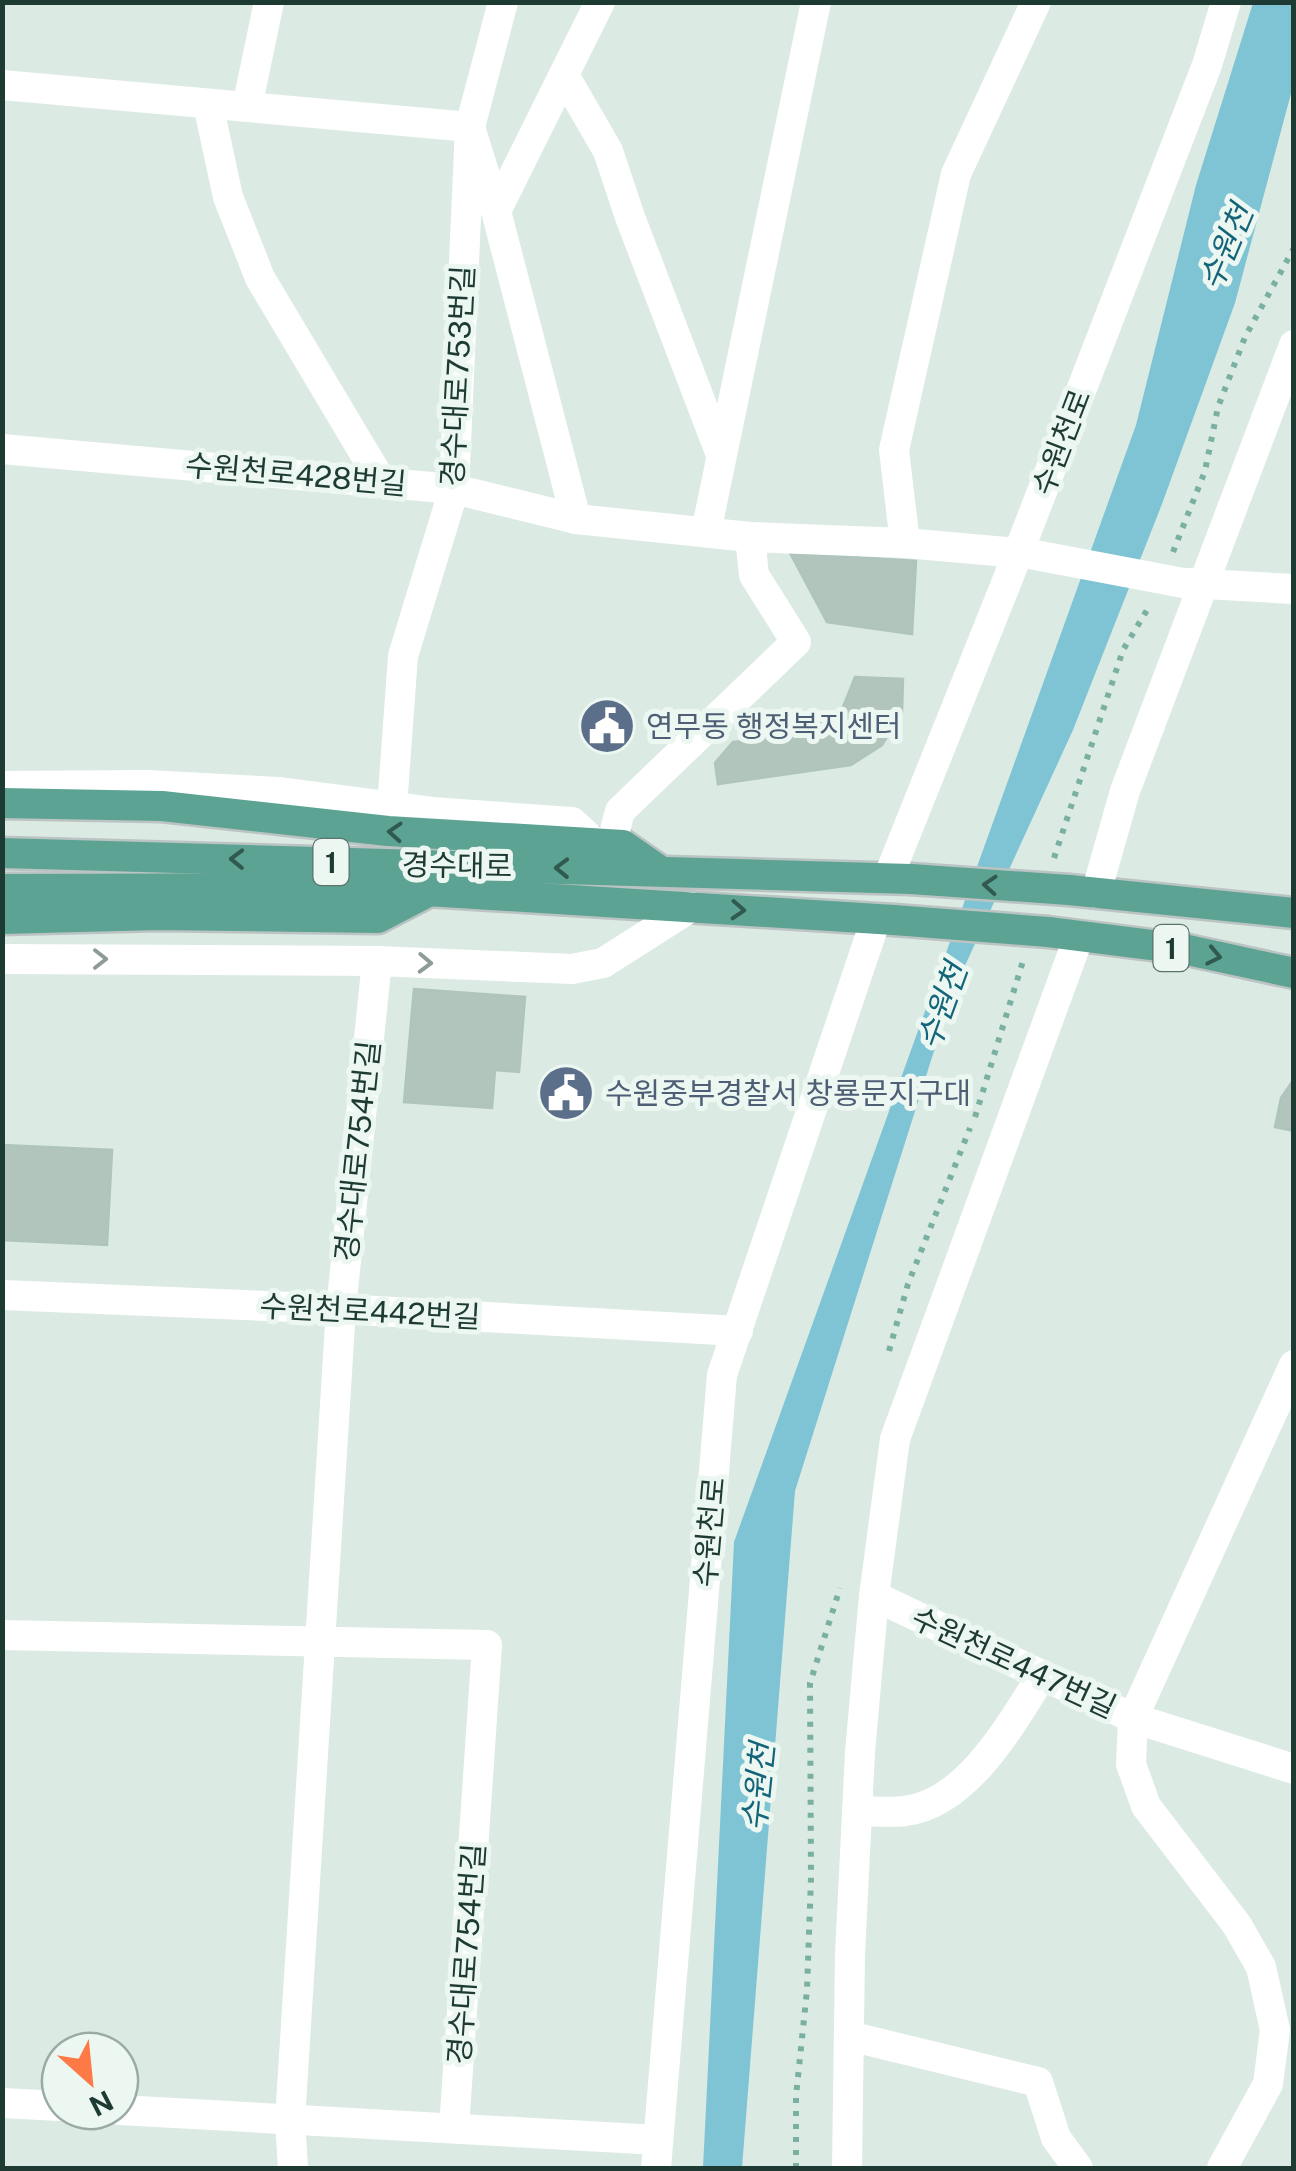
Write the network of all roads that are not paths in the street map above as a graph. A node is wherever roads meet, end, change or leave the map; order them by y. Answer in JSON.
{"nodes":[{"id":1,"x":270,"y":2,"type":"edge"},
{"id":2,"x":503,"y":2,"type":"edge"},
{"id":3,"x":600,"y":2,"type":"edge"},
{"id":4,"x":816,"y":2,"type":"edge"},
{"id":5,"x":1036,"y":2,"type":"edge"},
{"id":6,"x":1226,"y":2,"type":"edge"},
{"id":7,"x":564,"y":75,"type":"junction"},
{"id":8,"x":2,"y":85,"type":"edge"},
{"id":9,"x":208,"y":104,"type":"junction"},
{"id":10,"x":246,"y":107,"type":"junction"},
{"id":11,"x":470,"y":127,"type":"junction"},
{"id":12,"x":496,"y":212,"type":"junction"},
{"id":13,"x":1294,"y":344,"type":"edge"},
{"id":14,"x":2,"y":449,"type":"edge"},
{"id":15,"x":721,"y":454,"type":"junction"},
{"id":16,"x":381,"y":481,"type":"junction"},
{"id":17,"x":454,"y":488,"type":"junction"},
{"id":18,"x":576,"y":519,"type":"junction"},
{"id":19,"x":706,"y":532,"type":"junction"},
{"id":20,"x":750,"y":537,"type":"junction"},
{"id":21,"x":905,"y":543,"type":"junction"},
{"id":22,"x":1024,"y":553,"type":"junction"},
{"id":23,"x":1192,"y":583,"type":"junction"},
{"id":24,"x":1294,"y":590,"type":"edge"},
{"id":25,"x":2,"y":786,"type":"edge"},
{"id":26,"x":2,"y":803,"type":"edge"},
{"id":27,"x":392,"y":806,"type":"junction"},
{"id":28,"x":603,"y":844,"type":"junction"},
{"id":29,"x":2,"y":854,"type":"edge"},
{"id":30,"x":659,"y":870,"type":"junction"},
{"id":31,"x":899,"y":878,"type":"junction"},
{"id":32,"x":2,"y":889,"type":"edge"},
{"id":33,"x":431,"y":891,"type":"junction"},
{"id":34,"x":1082,"y":892,"type":"junction"},
{"id":35,"x":691,"y":907,"type":"junction"},
{"id":36,"x":1294,"y":913,"type":"edge"},
{"id":37,"x":2,"y":919,"type":"edge"},
{"id":38,"x":885,"y":919,"type":"junction"},
{"id":39,"x":1080,"y":936,"type":"junction"},
{"id":40,"x":2,"y":959,"type":"edge"},
{"id":41,"x":377,"y":960,"type":"junction"},
{"id":42,"x":1294,"y":972,"type":"edge"},
{"id":43,"x":2,"y":1295,"type":"edge"},
{"id":44,"x":341,"y":1309,"type":"junction"},
{"id":45,"x":738,"y":1331,"type":"junction"},
{"id":46,"x":1294,"y":1365,"type":"edge"},
{"id":47,"x":874,"y":1596,"type":"junction"},
{"id":48,"x":2,"y":1635,"type":"edge"},
{"id":49,"x":321,"y":1642,"type":"junction"},
{"id":50,"x":1042,"y":1675,"type":"junction"},
{"id":51,"x":1134,"y":1718,"type":"junction"},
{"id":52,"x":1294,"y":1770,"type":"edge"},
{"id":53,"x":857,"y":1811,"type":"junction"},
{"id":54,"x":848,"y":2036,"type":"junction"},
{"id":55,"x":2,"y":2103,"type":"edge"},
{"id":56,"x":40,"y":2105,"type":"edge"},
{"id":57,"x":140,"y":2111,"type":"edge"},
{"id":58,"x":290,"y":2120,"type":"junction"},
{"id":59,"x":454,"y":2128,"type":"junction"},
{"id":60,"x":657,"y":2154,"type":"edge"},
{"id":61,"x":293,"y":2168,"type":"edge"},
{"id":62,"x":847,"y":2168,"type":"edge"},
{"id":63,"x":1078,"y":2168,"type":"edge"},
{"id":64,"x":1222,"y":2168,"type":"edge"}],
"edges":[{"from":1,"to":10,"type":"street"},
{"from":2,"to":11,"type":"street","name":"경수대로753번길"},
{"from":3,"to":7,"type":"street"},
{"from":4,"to":15,"type":"street"},
{"from":5,"to":21,"type":"street"},
{"from":6,"to":22,"type":"street","name":"수원천로"},
{"from":7,"to":12,"type":"street"},
{"from":7,"to":15,"type":"street"},
{"from":8,"to":9,"type":"street"},
{"from":9,"to":10,"type":"street"},
{"from":9,"to":16,"type":"street"},
{"from":10,"to":11,"type":"street"},
{"from":11,"to":12,"type":"street"},
{"from":11,"to":17,"type":"street","name":"경수대로753번길"},
{"from":12,"to":18,"type":"street"},
{"from":13,"to":23,"type":"street"},
{"from":14,"to":16,"type":"street","name":"수원천로428번길"},
{"from":15,"to":19,"type":"street"},
{"from":16,"to":17,"type":"street","name":"수원천로428번길"},
{"from":17,"to":18,"type":"street","name":"수원천로428번길"},
{"from":17,"to":27,"type":"street","name":"경수대로753번길"},
{"from":18,"to":19,"type":"street","name":"수원천로428번길"},
{"from":19,"to":20,"type":"street","name":"수원천로428번길"},
{"from":20,"to":21,"type":"street","name":"수원천로428번길"},
{"from":20,"to":28,"type":"street"},
{"from":21,"to":22,"type":"street","name":"수원천로428번길"},
{"from":22,"to":23,"type":"street","name":"수원천로428번길","bridge":true},
{"from":22,"to":31,"type":"street","name":"수원천로"},
{"from":23,"to":24,"type":"street","name":"수원천로428번길"},
{"from":23,"to":34,"type":"street"},
{"from":25,"to":27,"type":"street"},
{"from":28,"to":26,"type":"main road","one_way":true},
{"from":27,"to":28,"type":"street"},
{"from":28,"to":30,"type":"main road"},
{"from":30,"to":29,"type":"main road","name":"경수대로","number":"1","one_way":true},
{"from":30,"to":31,"type":"main road","name":"경수대로","number":"1"},
{"from":34,"to":31,"type":"main road","number":"1","one_way":true,"bridge":true},
{"from":32,"to":33,"type":"main road","name":"경수대로","number":"1"},
{"from":33,"to":35,"type":"main road","name":"경수대로","number":"1"},
{"from":33,"to":37,"type":"main road"},
{"from":34,"to":36,"type":"main road","number":"1"},
{"from":35,"to":38,"type":"main road","name":"경수대로","number":"1","one_way":true},
{"from":41,"to":35,"type":"street","one_way":true},
{"from":38,"to":39,"type":"main road","number":"1","bridge":true},
{"from":38,"to":45,"type":"street","name":"수원천로"},
{"from":39,"to":42,"type":"main road","number":"1","one_way":true},
{"from":39,"to":47,"type":"street"},
{"from":40,"to":41,"type":"street","one_way":true},
{"from":41,"to":44,"type":"street","name":"경수대로754번길"},
{"from":43,"to":44,"type":"street","name":"수원천로442번길"},
{"from":44,"to":45,"type":"street","name":"수원천로442번길"},
{"from":44,"to":49,"type":"street","name":"경수대로754번길"},
{"from":45,"to":60,"type":"street","name":"수원천로"},
{"from":46,"to":51,"type":"street"},
{"from":47,"to":50,"type":"street","name":"수원천로447번길"},
{"from":47,"to":53,"type":"street"},
{"from":48,"to":49,"type":"street","name":"경수대로754번길"},
{"from":49,"to":58,"type":"street","name":"경수대로754번길"},
{"from":49,"to":59,"type":"street","name":"경수대로754번길"},
{"from":50,"to":51,"type":"street","name":"수원천로447번길"},
{"from":50,"to":53,"type":"street"},
{"from":51,"to":52,"type":"street"},
{"from":51,"to":64,"type":"street","name":"수원천로447번길"},
{"from":53,"to":54,"type":"street"},
{"from":54,"to":62,"type":"street"},
{"from":54,"to":63,"type":"street"},
{"from":55,"to":56,"type":"street"},
{"from":57,"to":58,"type":"street"},
{"from":58,"to":59,"type":"street"},
{"from":58,"to":61,"type":"street","name":"경수대로754번길"},
{"from":59,"to":60,"type":"street"}]}
